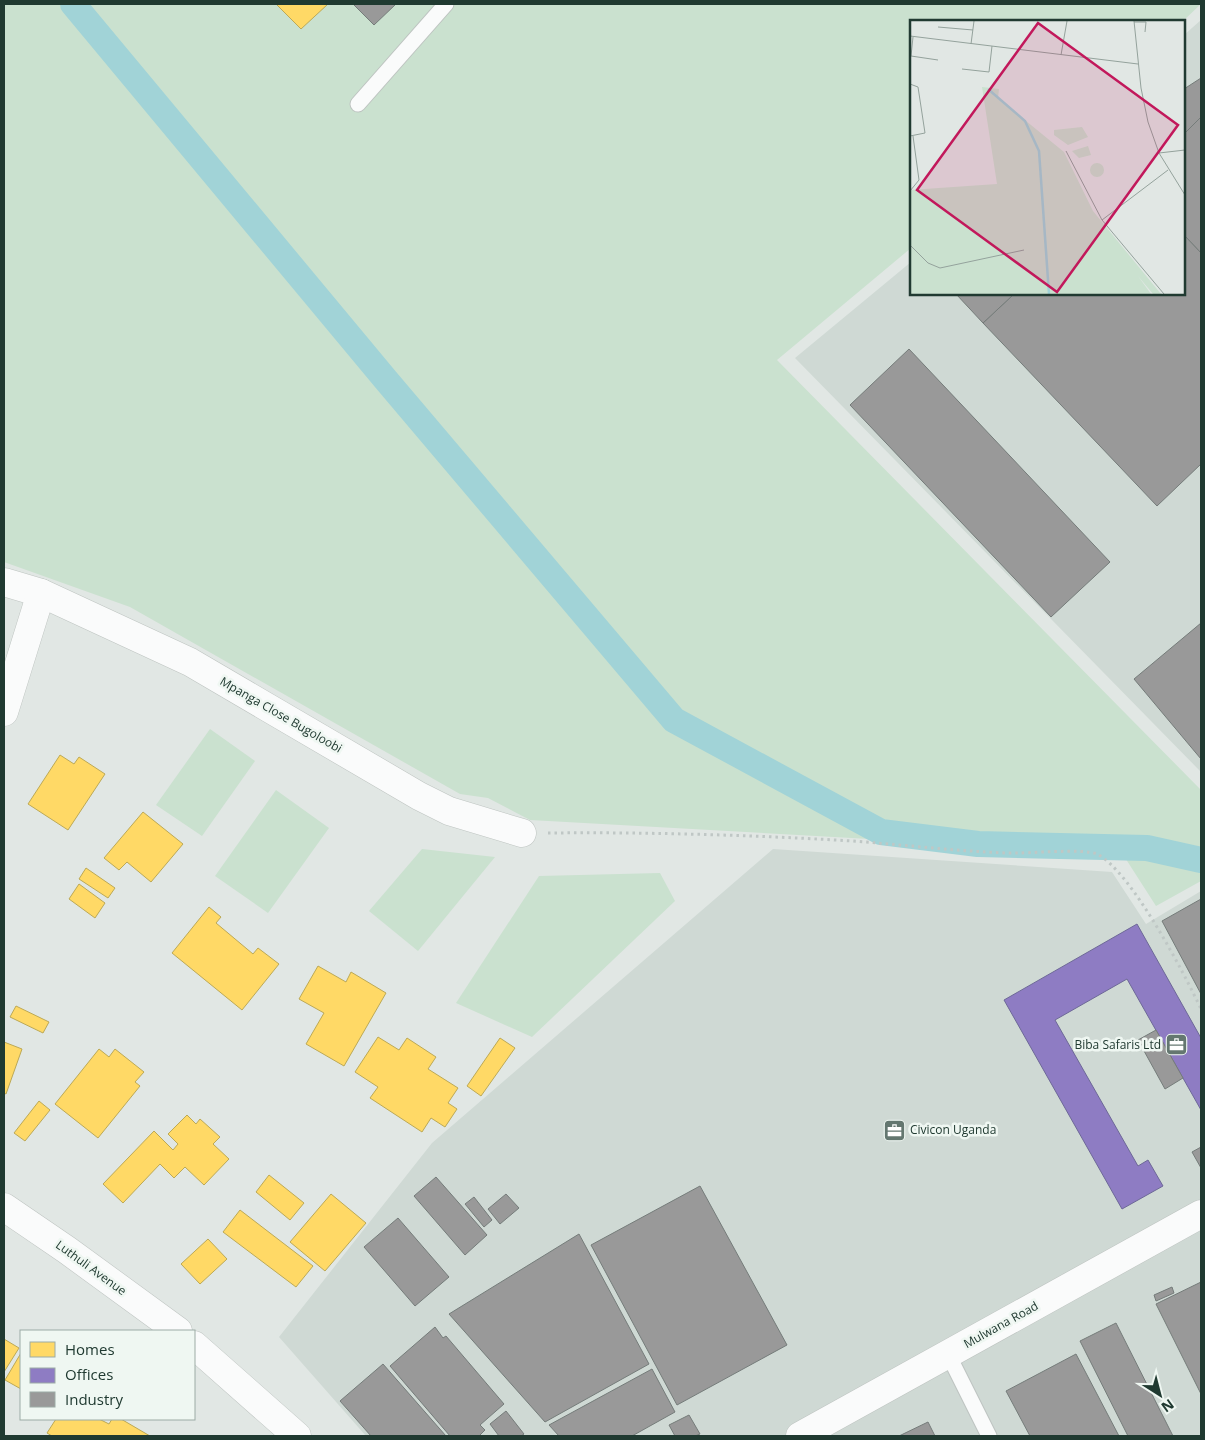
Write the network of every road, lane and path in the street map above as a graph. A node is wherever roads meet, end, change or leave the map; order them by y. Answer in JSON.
{"nodes":[{"id":1,"x":446,"y":4,"type":"edge"},
{"id":2,"x":358,"y":104,"type":"dead end"},
{"id":3,"x":4,"y":582,"type":"edge"},
{"id":4,"x":41,"y":593,"type":"junction"},
{"id":5,"x":4,"y":712,"type":"edge"},
{"id":6,"x":522,"y":833,"type":"joint"},
{"id":7,"x":1201,"y":1010,"type":"edge"},
{"id":8,"x":4,"y":1207,"type":"edge"},
{"id":9,"x":1201,"y":1214,"type":"edge"},
{"id":10,"x":177,"y":1330,"type":"edge"},
{"id":11,"x":195,"y":1346,"type":"edge"},
{"id":12,"x":948,"y":1354,"type":"junction"},
{"id":13,"x":298,"y":1436,"type":"edge"},
{"id":14,"x":800,"y":1436,"type":"edge"},
{"id":15,"x":989,"y":1436,"type":"edge"}],
"edges":[{"from":1,"to":2,"type":"lane"},
{"from":3,"to":4,"type":"street","name":"Mpanga Close Bugoloobi"},
{"from":4,"to":5,"type":"street"},
{"from":4,"to":6,"type":"street","name":"Mpanga Close Bugoloobi"},
{"from":6,"to":7,"type":"path"},
{"from":8,"to":10,"type":"street","name":"Luthuli Avenue"},
{"from":9,"to":12,"type":"street","name":"Mulwana Road"},
{"from":11,"to":13,"type":"street"},
{"from":12,"to":14,"type":"street","name":"Mulwana Road"},
{"from":12,"to":15,"type":"lane"}]}
